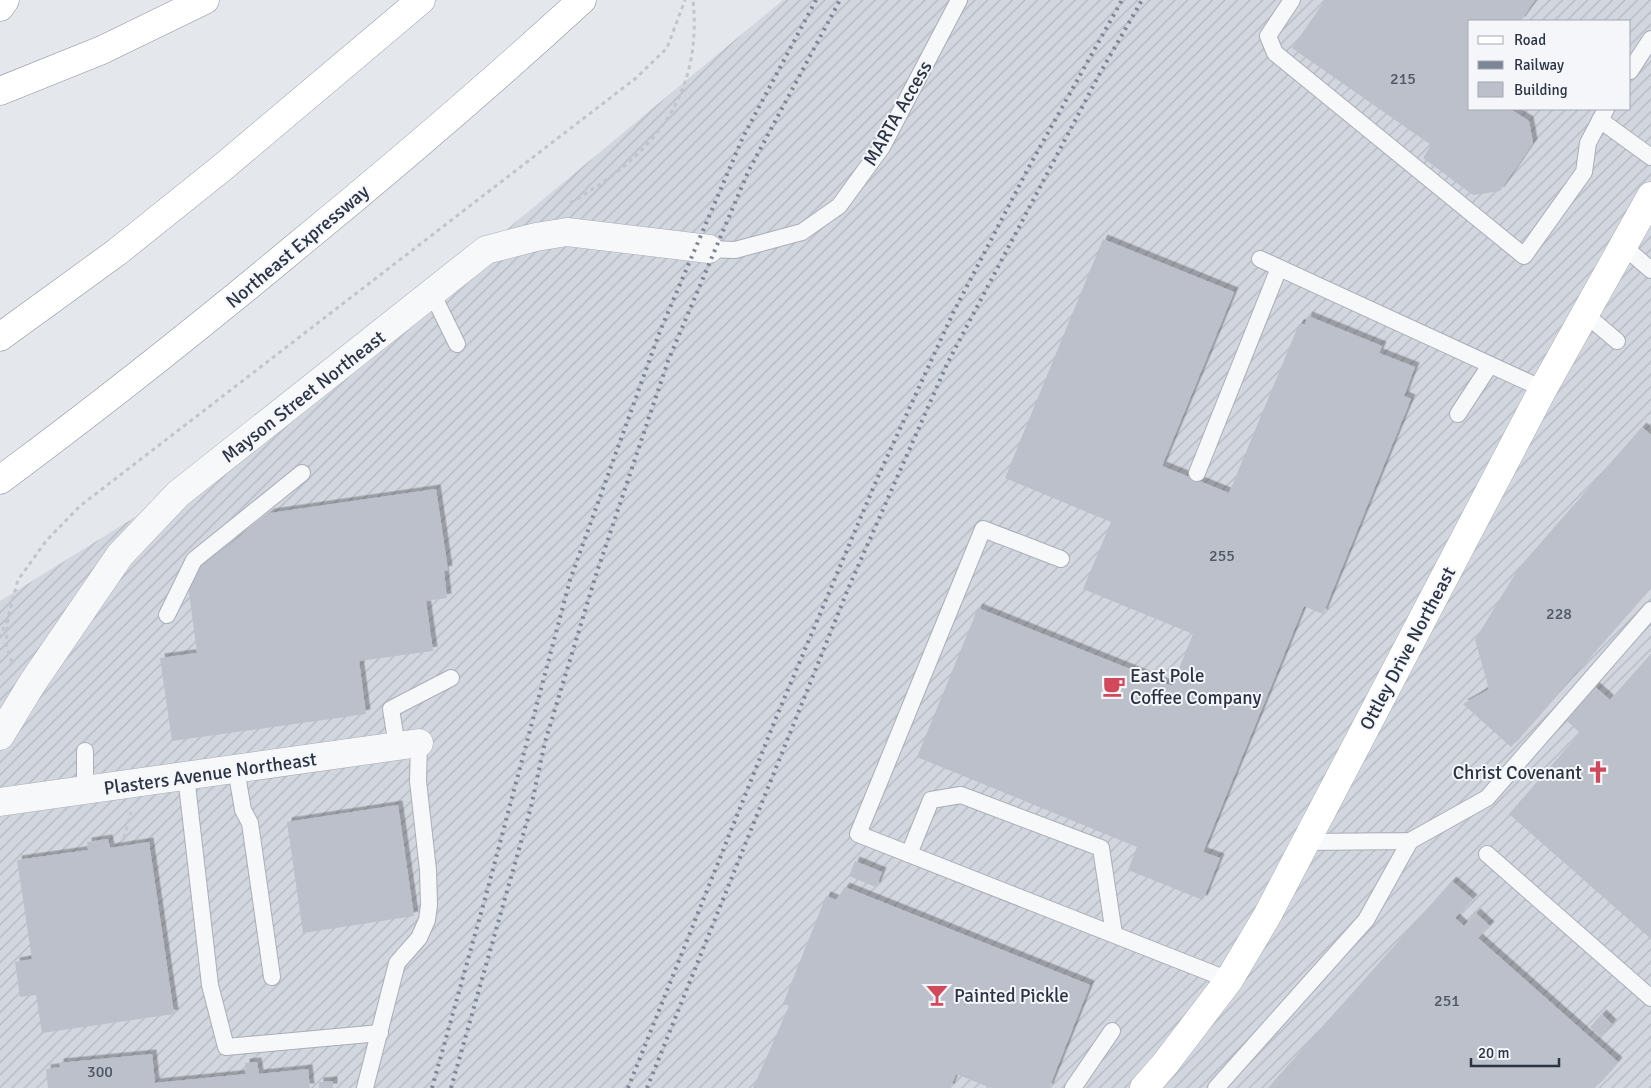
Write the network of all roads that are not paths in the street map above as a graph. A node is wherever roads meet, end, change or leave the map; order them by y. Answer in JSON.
{"nodes":[{"id":1,"x":5,"y":0,"type":"edge"},
{"id":2,"x":205,"y":0,"type":"edge"},
{"id":3,"x":421,"y":0,"type":"edge"},
{"id":4,"x":582,"y":0,"type":"edge"},
{"id":5,"x":959,"y":0,"type":"edge"},
{"id":6,"x":1292,"y":0,"type":"edge"},
{"id":7,"x":0,"y":7,"type":"edge"},
{"id":8,"x":1651,"y":39,"type":"edge"},
{"id":9,"x":1631,"y":69,"type":"edge"},
{"id":10,"x":0,"y":91,"type":"edge"},
{"id":11,"x":1603,"y":114,"type":"edge"},
{"id":12,"x":1651,"y":157,"type":"edge"},
{"id":13,"x":1651,"y":196,"type":"edge"},
{"id":14,"x":1622,"y":246,"type":"junction"},
{"id":15,"x":709,"y":249,"type":"joint"},
{"id":16,"x":1260,"y":259,"type":"dead end"},
{"id":17,"x":1279,"y":268,"type":"junction"},
{"id":18,"x":1651,"y":270,"type":"edge"},
{"id":19,"x":432,"y":293,"type":"junction"},
{"id":20,"x":1584,"y":313,"type":"junction"},
{"id":21,"x":0,"y":337,"type":"edge"},
{"id":22,"x":1616,"y":340,"type":"dead end"},
{"id":23,"x":457,"y":344,"type":"dead end"},
{"id":24,"x":1490,"y":365,"type":"junction"},
{"id":25,"x":1542,"y":388,"type":"junction"},
{"id":26,"x":1458,"y":414,"type":"dead end"},
{"id":27,"x":302,"y":473,"type":"dead end"},
{"id":28,"x":1197,"y":473,"type":"dead end"},
{"id":29,"x":0,"y":480,"type":"edge"},
{"id":30,"x":1061,"y":559,"type":"dead end"},
{"id":31,"x":1651,"y":610,"type":"edge"},
{"id":32,"x":167,"y":615,"type":"dead end"},
{"id":33,"x":451,"y":678,"type":"dead end"},
{"id":34,"x":0,"y":736,"type":"edge"},
{"id":35,"x":408,"y":745,"type":"junction"},
{"id":36,"x":85,"y":751,"type":"dead end"},
{"id":37,"x":236,"y":769,"type":"junction"},
{"id":38,"x":186,"y":776,"type":"junction"},
{"id":39,"x":85,"y":790,"type":"junction"},
{"id":40,"x":0,"y":802,"type":"edge"},
{"id":41,"x":1410,"y":841,"type":"junction"},
{"id":42,"x":1306,"y":842,"type":"junction"},
{"id":43,"x":909,"y":854,"type":"junction"},
{"id":44,"x":1487,"y":854,"type":"dead end"},
{"id":45,"x":1114,"y":934,"type":"junction"},
{"id":46,"x":272,"y":977,"type":"dead end"},
{"id":47,"x":1229,"y":980,"type":"junction"},
{"id":48,"x":1651,"y":998,"type":"edge"},
{"id":49,"x":1112,"y":1031,"type":"dead end"},
{"id":50,"x":380,"y":1033,"type":"junction"},
{"id":51,"x":365,"y":1088,"type":"edge"},
{"id":52,"x":1073,"y":1088,"type":"edge"},
{"id":53,"x":1144,"y":1088,"type":"edge"},
{"id":54,"x":1216,"y":1088,"type":"edge"}],
"edges":[{"from":1,"to":7,"type":"main road"},
{"from":2,"to":10,"type":"main road"},
{"from":3,"to":21,"type":"main road"},
{"from":4,"to":29,"type":"main road","name":"Northeast Expressway"},
{"from":5,"to":15,"type":"lane","name":"MARTA Access"},
{"from":6,"to":11,"type":"lane"},
{"from":8,"to":9,"type":"lane"},
{"from":11,"to":12,"type":"lane"},
{"from":13,"to":14,"type":"main road","name":"Ottley Drive Northeast"},
{"from":14,"to":18,"type":"lane"},
{"from":14,"to":20,"type":"main road","name":"Ottley Drive Northeast"},
{"from":15,"to":19,"type":"street","name":"Mayson Street Northeast"},
{"from":16,"to":17,"type":"lane"},
{"from":17,"to":24,"type":"lane"},
{"from":17,"to":28,"type":"lane"},
{"from":19,"to":23,"type":"lane"},
{"from":19,"to":34,"type":"street","name":"Mayson Street Northeast"},
{"from":20,"to":22,"type":"lane"},
{"from":20,"to":25,"type":"main road","name":"Ottley Drive Northeast"},
{"from":24,"to":25,"type":"lane"},
{"from":24,"to":26,"type":"lane"},
{"from":25,"to":42,"type":"main road","name":"Ottley Drive Northeast"},
{"from":27,"to":32,"type":"lane"},
{"from":30,"to":43,"type":"lane"},
{"from":31,"to":41,"type":"lane"},
{"from":33,"to":35,"type":"lane"},
{"from":35,"to":37,"type":"street","name":"Plasters Avenue Northeast"},
{"from":35,"to":50,"type":"lane"},
{"from":36,"to":39,"type":"lane"},
{"from":37,"to":38,"type":"street","name":"Plasters Avenue Northeast"},
{"from":37,"to":46,"type":"lane"},
{"from":38,"to":39,"type":"street","name":"Plasters Avenue Northeast"},
{"from":38,"to":50,"type":"lane"},
{"from":39,"to":40,"type":"street","name":"Plasters Avenue Northeast"},
{"from":41,"to":42,"type":"lane"},
{"from":41,"to":54,"type":"lane"},
{"from":42,"to":47,"type":"main road","name":"Ottley Drive Northeast"},
{"from":43,"to":45,"type":"lane"},
{"from":43,"to":45,"type":"lane"},
{"from":44,"to":48,"type":"lane"},
{"from":45,"to":47,"type":"lane"},
{"from":47,"to":53,"type":"main road","name":"Ottley Drive Northeast"},
{"from":49,"to":52,"type":"lane"},
{"from":50,"to":51,"type":"lane"}]}
